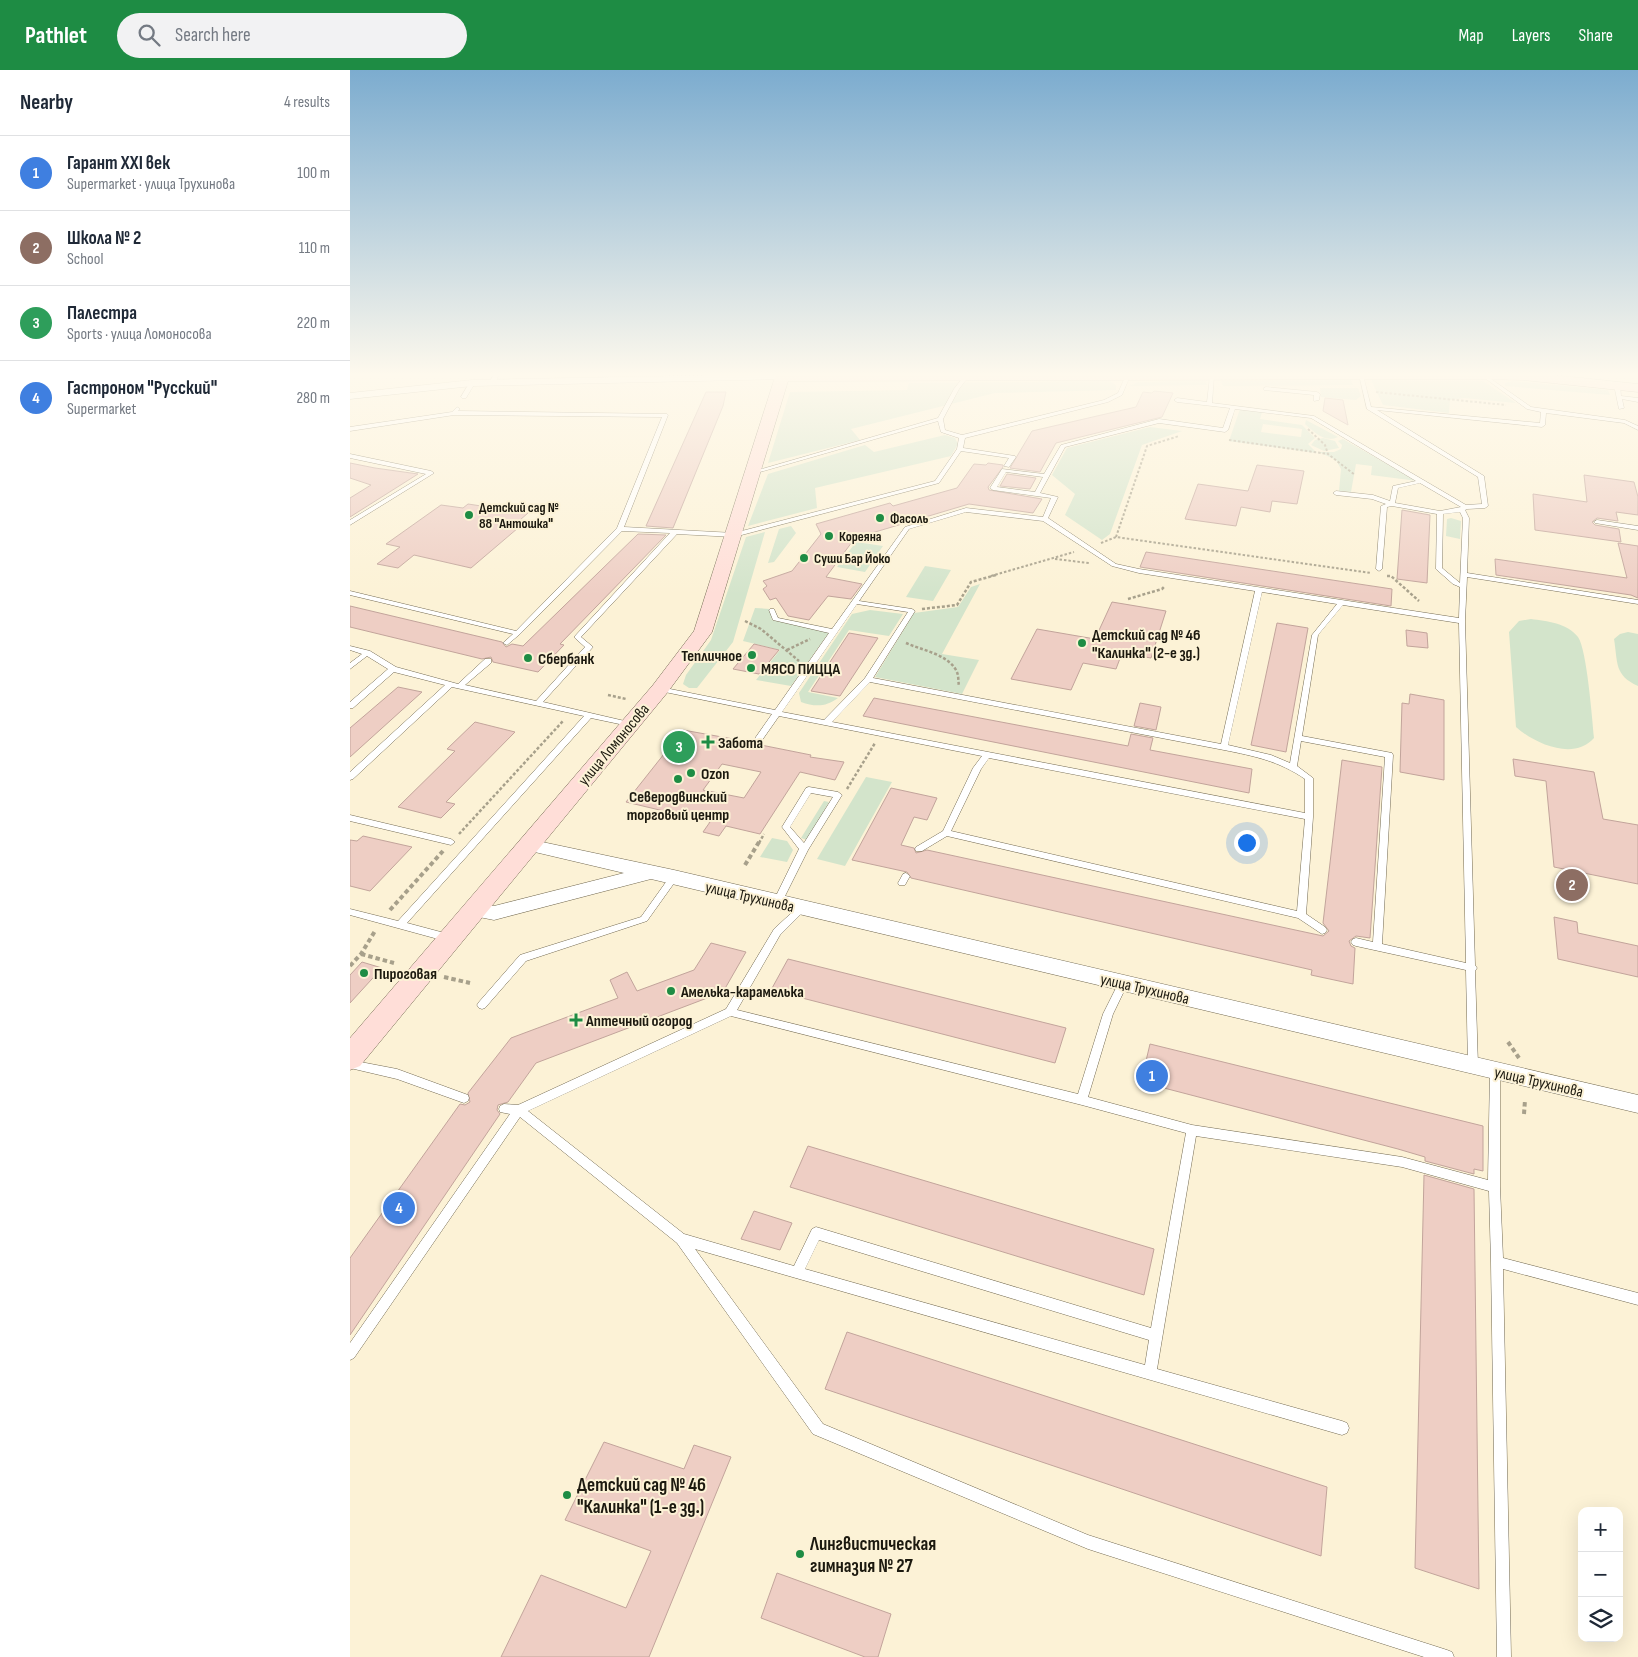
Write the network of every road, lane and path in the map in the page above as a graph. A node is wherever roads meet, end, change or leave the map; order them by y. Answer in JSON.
{"nodes":[{"id":1,"x":652,"y":447,"type":"edge"},
{"id":2,"x":759,"y":447,"type":"edge"},
{"id":3,"x":844,"y":447,"type":"edge"},
{"id":4,"x":1062,"y":447,"type":"edge"},
{"id":5,"x":1147,"y":447,"type":"edge"},
{"id":6,"x":1326,"y":447,"type":"edge"},
{"id":7,"x":1368,"y":447,"type":"edge"},
{"id":8,"x":1433,"y":447,"type":"edge"},
{"id":9,"x":960,"y":449,"type":"joint"},
{"id":10,"x":350,"y":456,"type":"edge"},
{"id":11,"x":1006,"y":468,"type":"junction"},
{"id":12,"x":751,"y":473,"type":"junction"},
{"id":13,"x":1355,"y":475,"type":"dead end"},
{"id":14,"x":1046,"y":476,"type":"junction"},
{"id":15,"x":1422,"y":481,"type":"junction"},
{"id":16,"x":1336,"y":493,"type":"dead end"},
{"id":17,"x":1037,"y":494,"type":"junction"},
{"id":18,"x":1392,"y":504,"type":"junction"},
{"id":19,"x":1463,"y":508,"type":"junction"},
{"id":20,"x":1440,"y":513,"type":"junction"},
{"id":21,"x":1045,"y":519,"type":"junction"},
{"id":22,"x":1597,"y":522,"type":"dead end"},
{"id":23,"x":350,"y":523,"type":"edge"},
{"id":24,"x":1638,"y":528,"type":"edge"},
{"id":25,"x":620,"y":529,"type":"junction"},
{"id":26,"x":676,"y":531,"type":"junction"},
{"id":27,"x":734,"y":535,"type":"junction"},
{"id":28,"x":1089,"y":548,"type":"junction"},
{"id":29,"x":1054,"y":559,"type":"junction"},
{"id":30,"x":1114,"y":566,"type":"junction"},
{"id":31,"x":1380,"y":572,"type":"joint"},
{"id":32,"x":1371,"y":574,"type":"dead end"},
{"id":33,"x":1465,"y":575,"type":"junction"},
{"id":34,"x":1174,"y":577,"type":"junction"},
{"id":35,"x":1464,"y":586,"type":"junction"},
{"id":36,"x":1259,"y":590,"type":"junction"},
{"id":37,"x":350,"y":593,"type":"edge"},
{"id":38,"x":1128,"y":599,"type":"dead end"},
{"id":39,"x":854,"y":602,"type":"junction"},
{"id":40,"x":1638,"y":602,"type":"edge"},
{"id":41,"x":1341,"y":603,"type":"junction"},
{"id":42,"x":772,"y":610,"type":"dead end"},
{"id":43,"x":912,"y":611,"type":"junction"},
{"id":44,"x":1437,"y":618,"type":"junction"},
{"id":45,"x":745,"y":621,"type":"dead end"},
{"id":46,"x":1462,"y":622,"type":"junction"},
{"id":47,"x":834,"y":632,"type":"junction"},
{"id":48,"x":518,"y":633,"type":"junction"},
{"id":49,"x":895,"y":638,"type":"junction"},
{"id":50,"x":507,"y":643,"type":"dead end"},
{"id":51,"x":350,"y":648,"type":"edge"},
{"id":52,"x":367,"y":653,"type":"junction"},
{"id":53,"x":488,"y":661,"type":"dead end"},
{"id":54,"x":350,"y":667,"type":"edge"},
{"id":55,"x":393,"y":668,"type":"junction"},
{"id":56,"x":809,"y":669,"type":"junction"},
{"id":57,"x":868,"y":680,"type":"junction"},
{"id":58,"x":450,"y":684,"type":"junction"},
{"id":59,"x":460,"y":686,"type":"junction"},
{"id":60,"x":660,"y":689,"type":"junction"},
{"id":61,"x":608,"y":695,"type":"dead end"},
{"id":62,"x":965,"y":697,"type":"junction"},
{"id":63,"x":626,"y":699,"type":"dead end"},
{"id":64,"x":538,"y":703,"type":"junction"},
{"id":65,"x":350,"y":706,"type":"edge"},
{"id":66,"x":572,"y":711,"type":"junction"},
{"id":67,"x":778,"y":713,"type":"junction"},
{"id":68,"x":590,"y":715,"type":"junction"},
{"id":69,"x":826,"y":723,"type":"junction"},
{"id":70,"x":629,"y":724,"type":"junction"},
{"id":71,"x":884,"y":735,"type":"junction"},
{"id":72,"x":1298,"y":738,"type":"junction"},
{"id":73,"x":756,"y":744,"type":"dead end"},
{"id":74,"x":1224,"y":747,"type":"junction"},
{"id":75,"x":987,"y":754,"type":"junction"},
{"id":76,"x":1293,"y":767,"type":"junction"},
{"id":77,"x":350,"y":778,"type":"edge"},
{"id":78,"x":838,"y":795,"type":"junction"},
{"id":79,"x":1309,"y":817,"type":"junction"},
{"id":80,"x":350,"y":818,"type":"edge"},
{"id":81,"x":946,"y":833,"type":"junction"},
{"id":82,"x":764,"y":834,"type":"dead end"},
{"id":83,"x":451,"y":842,"type":"junction"},
{"id":84,"x":528,"y":845,"type":"junction"},
{"id":85,"x":804,"y":849,"type":"junction"},
{"id":86,"x":919,"y":849,"type":"dead end"},
{"id":87,"x":745,"y":865,"type":"dead end"},
{"id":88,"x":651,"y":872,"type":"junction"},
{"id":89,"x":674,"y":877,"type":"junction"},
{"id":90,"x":778,"y":902,"type":"junction"},
{"id":91,"x":802,"y":908,"type":"junction"},
{"id":92,"x":475,"y":910,"type":"junction"},
{"id":93,"x":350,"y":912,"type":"edge"},
{"id":94,"x":1301,"y":915,"type":"junction"},
{"id":95,"x":381,"y":919,"type":"junction"},
{"id":96,"x":400,"y":925,"type":"junction"},
{"id":97,"x":1322,"y":930,"type":"dead end"},
{"id":98,"x":450,"y":939,"type":"junction"},
{"id":99,"x":1356,"y":942,"type":"dead end"},
{"id":100,"x":1377,"y":946,"type":"junction"},
{"id":101,"x":361,"y":954,"type":"junction"},
{"id":102,"x":394,"y":963,"type":"dead end"},
{"id":103,"x":350,"y":966,"type":"edge"},
{"id":104,"x":1472,"y":968,"type":"junction"},
{"id":105,"x":442,"y":976,"type":"dead end"},
{"id":106,"x":470,"y":983,"type":"dead end"},
{"id":107,"x":1123,"y":983,"type":"junction"},
{"id":108,"x":482,"y":1005,"type":"dead end"},
{"id":109,"x":730,"y":1012,"type":"junction"},
{"id":110,"x":1508,"y":1042,"type":"dead end"},
{"id":111,"x":350,"y":1058,"type":"edge"},
{"id":112,"x":1522,"y":1062,"type":"dead end"},
{"id":113,"x":350,"y":1064,"type":"edge"},
{"id":114,"x":1474,"y":1066,"type":"junction"},
{"id":115,"x":1495,"y":1071,"type":"junction"},
{"id":116,"x":464,"y":1098,"type":"dead end"},
{"id":117,"x":1082,"y":1100,"type":"junction"},
{"id":118,"x":1525,"y":1100,"type":"dead end"},
{"id":119,"x":1638,"y":1104,"type":"edge"},
{"id":120,"x":504,"y":1108,"type":"dead end"},
{"id":121,"x":518,"y":1110,"type":"junction"},
{"id":122,"x":1524,"y":1114,"type":"dead end"},
{"id":123,"x":1192,"y":1130,"type":"junction"},
{"id":124,"x":1494,"y":1187,"type":"junction"},
{"id":125,"x":681,"y":1239,"type":"junction"},
{"id":126,"x":1498,"y":1262,"type":"junction"},
{"id":127,"x":797,"y":1273,"type":"junction"},
{"id":128,"x":1638,"y":1299,"type":"edge"},
{"id":129,"x":1156,"y":1336,"type":"junction"},
{"id":130,"x":350,"y":1354,"type":"edge"},
{"id":131,"x":1150,"y":1372,"type":"junction"},
{"id":132,"x":1342,"y":1428,"type":"dead end"},
{"id":133,"x":1448,"y":1657,"type":"edge"},
{"id":134,"x":1504,"y":1657,"type":"edge"}],
"edges":[{"from":1,"to":25,"type":"lane"},
{"from":2,"to":12,"type":"street","name":"улица Ломоносова"},
{"from":3,"to":12,"type":"lane"},
{"from":4,"to":14,"type":"lane"},
{"from":5,"to":32,"type":"path"},
{"from":6,"to":13,"type":"path"},
{"from":7,"to":15,"type":"lane"},
{"from":8,"to":19,"type":"lane"},
{"from":9,"to":11,"type":"lane"},
{"from":9,"to":27,"type":"lane"},
{"from":10,"to":23,"type":"lane"},
{"from":11,"to":14,"type":"lane"},
{"from":11,"to":17,"type":"lane"},
{"from":12,"to":27,"type":"street","name":"улица Ломоносова"},
{"from":14,"to":17,"type":"lane"},
{"from":15,"to":18,"type":"lane"},
{"from":15,"to":19,"type":"lane"},
{"from":16,"to":18,"type":"lane"},
{"from":17,"to":21,"type":"lane"},
{"from":18,"to":20,"type":"lane"},
{"from":18,"to":31,"type":"lane"},
{"from":19,"to":20,"type":"lane"},
{"from":19,"to":33,"type":"lane"},
{"from":20,"to":35,"type":"lane"},
{"from":21,"to":28,"type":"lane"},
{"from":21,"to":39,"type":"lane"},
{"from":22,"to":24,"type":"lane"},
{"from":25,"to":26,"type":"lane"},
{"from":25,"to":48,"type":"lane"},
{"from":26,"to":27,"type":"lane"},
{"from":26,"to":64,"type":"lane"},
{"from":27,"to":60,"type":"street","name":"улица Ломоносова"},
{"from":28,"to":29,"type":"path"},
{"from":28,"to":30,"type":"lane"},
{"from":29,"to":30,"type":"path"},
{"from":29,"to":43,"type":"path"},
{"from":30,"to":34,"type":"lane"},
{"from":31,"to":44,"type":"path"},
{"from":33,"to":35,"type":"lane"},
{"from":33,"to":40,"type":"lane"},
{"from":34,"to":36,"type":"lane"},
{"from":34,"to":38,"type":"path"},
{"from":35,"to":46,"type":"lane"},
{"from":36,"to":41,"type":"lane"},
{"from":36,"to":74,"type":"lane"},
{"from":37,"to":48,"type":"lane"},
{"from":39,"to":43,"type":"lane"},
{"from":39,"to":47,"type":"lane"},
{"from":41,"to":44,"type":"lane"},
{"from":41,"to":72,"type":"lane"},
{"from":42,"to":47,"type":"lane"},
{"from":43,"to":49,"type":"lane"},
{"from":44,"to":46,"type":"lane"},
{"from":45,"to":56,"type":"path"},
{"from":46,"to":104,"type":"lane"},
{"from":47,"to":56,"type":"lane"},
{"from":48,"to":50,"type":"lane"},
{"from":49,"to":57,"type":"lane"},
{"from":49,"to":62,"type":"path"},
{"from":51,"to":52,"type":"lane"},
{"from":52,"to":54,"type":"lane"},
{"from":52,"to":55,"type":"lane"},
{"from":53,"to":59,"type":"lane"},
{"from":55,"to":58,"type":"lane"},
{"from":55,"to":65,"type":"lane"},
{"from":56,"to":67,"type":"lane"},
{"from":57,"to":62,"type":"lane"},
{"from":57,"to":69,"type":"lane"},
{"from":58,"to":59,"type":"lane"},
{"from":58,"to":77,"type":"lane"},
{"from":59,"to":64,"type":"lane"},
{"from":60,"to":67,"type":"lane"},
{"from":60,"to":70,"type":"street","name":"улица Ломоносова"},
{"from":61,"to":63,"type":"path"},
{"from":62,"to":74,"type":"lane"},
{"from":64,"to":66,"type":"lane"},
{"from":66,"to":68,"type":"lane"},
{"from":66,"to":83,"type":"path"},
{"from":67,"to":69,"type":"lane"},
{"from":67,"to":73,"type":"lane"},
{"from":68,"to":70,"type":"lane"},
{"from":68,"to":96,"type":"lane"},
{"from":69,"to":71,"type":"lane"},
{"from":70,"to":84,"type":"street","name":"улица Ломоносова"},
{"from":71,"to":75,"type":"lane"},
{"from":71,"to":78,"type":"path"},
{"from":72,"to":76,"type":"lane"},
{"from":72,"to":100,"type":"lane"},
{"from":74,"to":76,"type":"lane"},
{"from":75,"to":79,"type":"lane"},
{"from":75,"to":81,"type":"lane"},
{"from":76,"to":79,"type":"lane"},
{"from":78,"to":85,"type":"lane"},
{"from":78,"to":85,"type":"lane"},
{"from":79,"to":94,"type":"lane"},
{"from":80,"to":83,"type":"lane"},
{"from":81,"to":86,"type":"lane"},
{"from":81,"to":94,"type":"lane"},
{"from":82,"to":87,"type":"path"},
{"from":83,"to":95,"type":"path"},
{"from":84,"to":88,"type":"street","name":"улица Трухинова"},
{"from":84,"to":92,"type":"street","name":"улица Ломоносова"},
{"from":85,"to":90,"type":"lane"},
{"from":88,"to":89,"type":"street","name":"улица Трухинова"},
{"from":88,"to":92,"type":"street","name":"улица Трухинова"},
{"from":89,"to":90,"type":"street","name":"улица Трухинова"},
{"from":89,"to":108,"type":"lane"},
{"from":90,"to":91,"type":"street","name":"улица Трухинова"},
{"from":91,"to":107,"type":"street","name":"улица Трухинова"},
{"from":91,"to":109,"type":"lane"},
{"from":92,"to":98,"type":"street","name":"улица Ломоносова"},
{"from":93,"to":95,"type":"lane"},
{"from":94,"to":97,"type":"lane"},
{"from":95,"to":96,"type":"lane"},
{"from":95,"to":101,"type":"path"},
{"from":96,"to":98,"type":"lane"},
{"from":98,"to":111,"type":"street","name":"улица Ломоносова"},
{"from":99,"to":100,"type":"lane"},
{"from":100,"to":104,"type":"lane"},
{"from":101,"to":102,"type":"path"},
{"from":101,"to":103,"type":"path"},
{"from":104,"to":114,"type":"lane"},
{"from":105,"to":106,"type":"path"},
{"from":107,"to":114,"type":"street","name":"улица Трухинова"},
{"from":107,"to":117,"type":"lane"},
{"from":109,"to":117,"type":"lane"},
{"from":109,"to":121,"type":"lane"},
{"from":110,"to":112,"type":"path"},
{"from":113,"to":116,"type":"lane"},
{"from":114,"to":115,"type":"street","name":"улица Трухинова"},
{"from":115,"to":119,"type":"street","name":"улица Трухинова"},
{"from":115,"to":124,"type":"lane"},
{"from":117,"to":123,"type":"lane"},
{"from":118,"to":122,"type":"path"},
{"from":120,"to":121,"type":"lane"},
{"from":121,"to":125,"type":"lane"},
{"from":121,"to":130,"type":"lane"},
{"from":123,"to":124,"type":"lane"},
{"from":123,"to":129,"type":"lane"},
{"from":124,"to":126,"type":"lane"},
{"from":125,"to":127,"type":"lane"},
{"from":125,"to":133,"type":"lane"},
{"from":126,"to":128,"type":"lane"},
{"from":126,"to":134,"type":"lane"},
{"from":127,"to":129,"type":"lane"},
{"from":127,"to":131,"type":"lane"},
{"from":129,"to":131,"type":"lane"},
{"from":131,"to":132,"type":"lane"}]}
